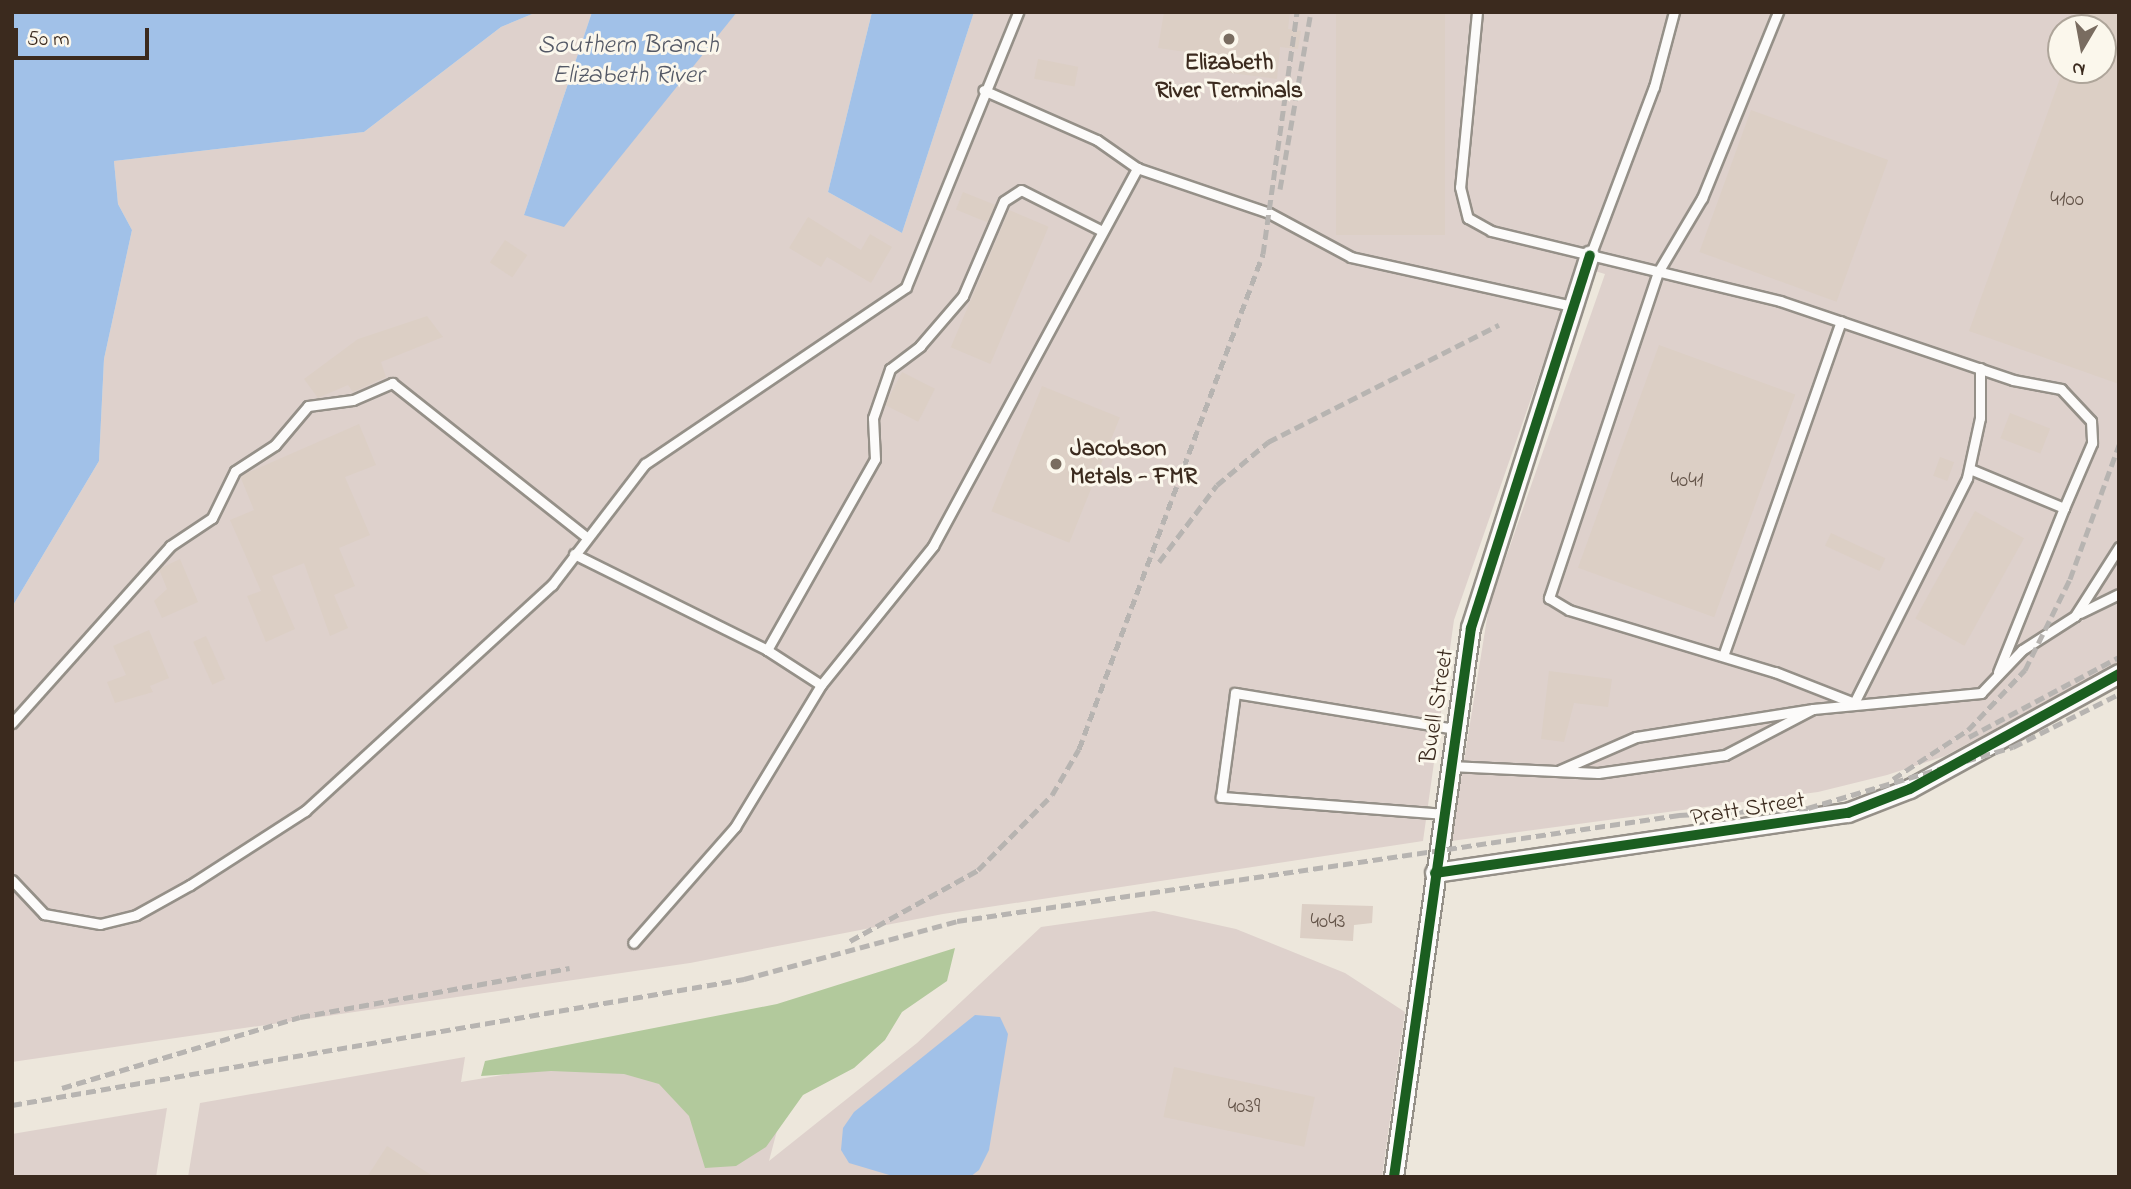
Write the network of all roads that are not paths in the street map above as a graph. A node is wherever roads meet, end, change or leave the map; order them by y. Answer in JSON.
{"nodes":[{"id":1,"x":1018,"y":12,"type":"edge"},
{"id":2,"x":1477,"y":12,"type":"edge"},
{"id":3,"x":1674,"y":12,"type":"edge"},
{"id":4,"x":1778,"y":12,"type":"edge"},
{"id":5,"x":983,"y":90,"type":"junction"},
{"id":6,"x":1137,"y":168,"type":"junction"},
{"id":7,"x":1102,"y":231,"type":"junction"},
{"id":8,"x":1590,"y":256,"type":"junction"},
{"id":9,"x":1658,"y":272,"type":"junction"},
{"id":10,"x":1578,"y":308,"type":"junction"},
{"id":11,"x":1841,"y":321,"type":"junction"},
{"id":12,"x":1980,"y":368,"type":"junction"},
{"id":13,"x":1970,"y":469,"type":"junction"},
{"id":14,"x":2064,"y":508,"type":"junction"},
{"id":15,"x":586,"y":537,"type":"junction"},
{"id":16,"x":2119,"y":547,"type":"edge"},
{"id":17,"x":574,"y":554,"type":"junction"},
{"id":18,"x":2119,"y":594,"type":"edge"},
{"id":19,"x":2075,"y":615,"type":"junction"},
{"id":20,"x":767,"y":650,"type":"junction"},
{"id":21,"x":1723,"y":656,"type":"junction"},
{"id":22,"x":2119,"y":674,"type":"edge"},
{"id":23,"x":1995,"y":679,"type":"junction"},
{"id":24,"x":821,"y":685,"type":"junction"},
{"id":25,"x":1854,"y":704,"type":"junction"},
{"id":26,"x":1813,"y":709,"type":"junction"},
{"id":27,"x":12,"y":723,"type":"edge"},
{"id":28,"x":1456,"y":729,"type":"junction"},
{"id":29,"x":1450,"y":766,"type":"junction"},
{"id":30,"x":1560,"y":770,"type":"junction"},
{"id":31,"x":1444,"y":814,"type":"junction"},
{"id":32,"x":1435,"y":873,"type":"junction"},
{"id":33,"x":12,"y":880,"type":"edge"},
{"id":34,"x":633,"y":943,"type":"dead end"},
{"id":35,"x":1394,"y":1177,"type":"edge"}],
"edges":[{"from":1,"to":5,"type":"lane"},
{"from":2,"to":8,"type":"lane"},
{"from":3,"to":8,"type":"lane"},
{"from":4,"to":9,"type":"lane"},
{"from":5,"to":6,"type":"lane"},
{"from":5,"to":15,"type":"lane"},
{"from":6,"to":7,"type":"lane"},
{"from":6,"to":10,"type":"lane"},
{"from":7,"to":20,"type":"lane"},
{"from":7,"to":24,"type":"lane"},
{"from":8,"to":9,"type":"lane"},
{"from":8,"to":10,"type":"street","name":"Buell Street"},
{"from":9,"to":11,"type":"lane"},
{"from":9,"to":21,"type":"lane"},
{"from":10,"to":28,"type":"street","name":"Buell Street"},
{"from":11,"to":12,"type":"lane"},
{"from":11,"to":21,"type":"lane"},
{"from":12,"to":13,"type":"lane"},
{"from":12,"to":14,"type":"lane"},
{"from":13,"to":14,"type":"lane"},
{"from":13,"to":25,"type":"lane"},
{"from":14,"to":23,"type":"lane"},
{"from":15,"to":17,"type":"lane"},
{"from":15,"to":27,"type":"lane"},
{"from":16,"to":19,"type":"lane"},
{"from":17,"to":20,"type":"lane"},
{"from":17,"to":33,"type":"lane"},
{"from":18,"to":19,"type":"lane"},
{"from":19,"to":23,"type":"lane"},
{"from":20,"to":24,"type":"lane"},
{"from":21,"to":25,"type":"lane"},
{"from":22,"to":32,"type":"street","name":"Pratt Street"},
{"from":23,"to":25,"type":"lane"},
{"from":24,"to":34,"type":"lane"},
{"from":25,"to":26,"type":"lane"},
{"from":26,"to":30,"type":"lane"},
{"from":26,"to":30,"type":"lane"},
{"from":28,"to":29,"type":"street","name":"Buell Street"},
{"from":28,"to":31,"type":"lane"},
{"from":29,"to":30,"type":"lane"},
{"from":29,"to":31,"type":"street","name":"Buell Street"},
{"from":31,"to":32,"type":"street","name":"Buell Street"},
{"from":32,"to":35,"type":"street","name":"Buell Street"}]}
